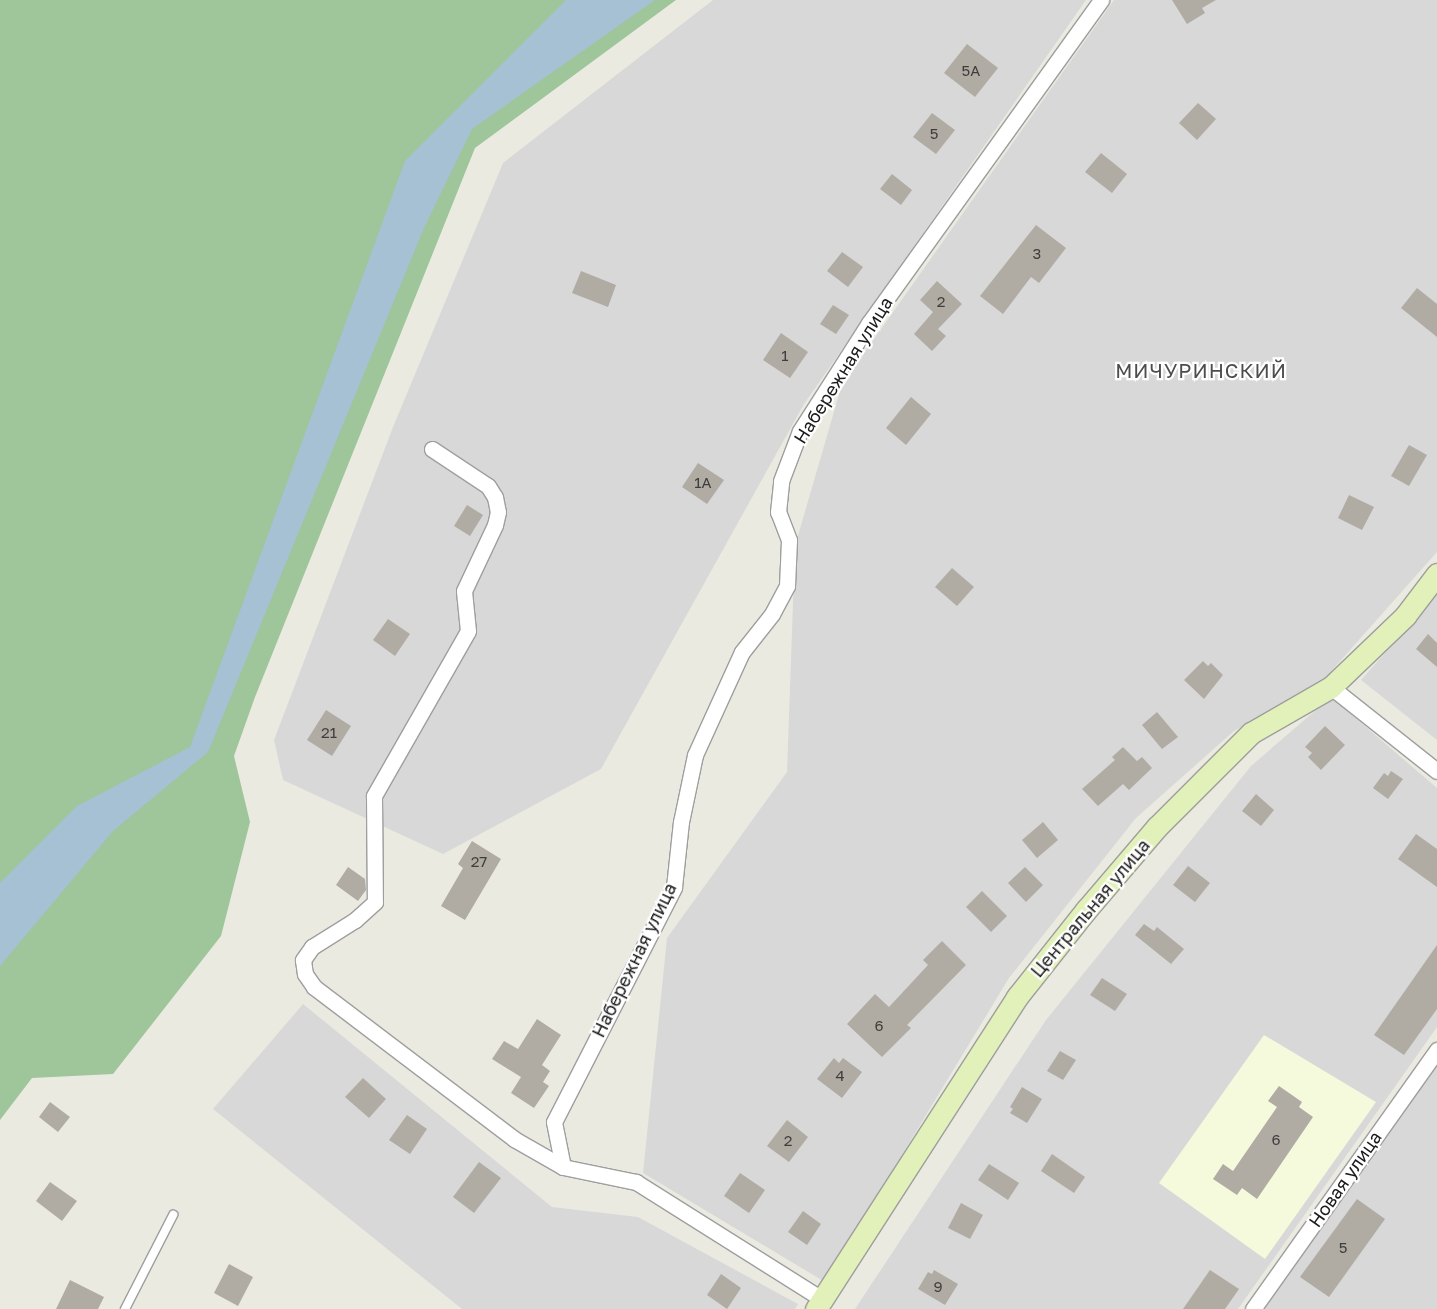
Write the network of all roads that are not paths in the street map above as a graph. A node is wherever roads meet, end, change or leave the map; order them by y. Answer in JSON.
{"nodes":[{"id":1,"x":1101,"y":0,"type":"edge"},
{"id":2,"x":432,"y":449,"type":"dead end"},
{"id":3,"x":1437,"y":574,"type":"edge"},
{"id":4,"x":1331,"y":687,"type":"junction"},
{"id":5,"x":1437,"y":771,"type":"edge"},
{"id":6,"x":1437,"y":1050,"type":"edge"},
{"id":7,"x":563,"y":1167,"type":"junction"},
{"id":8,"x":173,"y":1215,"type":"dead end"},
{"id":9,"x":819,"y":1304,"type":"edge"},
{"id":10,"x":124,"y":1309,"type":"edge"},
{"id":11,"x":1253,"y":1309,"type":"edge"}],
"edges":[{"from":1,"to":7,"type":"street","name":"Набережная улица"},
{"from":2,"to":7,"type":"street"},
{"from":3,"to":4,"type":"street","name":"Центральная улица"},
{"from":4,"to":5,"type":"street"},
{"from":4,"to":9,"type":"street","name":"Центральная улица"},
{"from":6,"to":11,"type":"street","name":"Новая улица"},
{"from":7,"to":9,"type":"street"},
{"from":8,"to":10,"type":"lane"}]}
